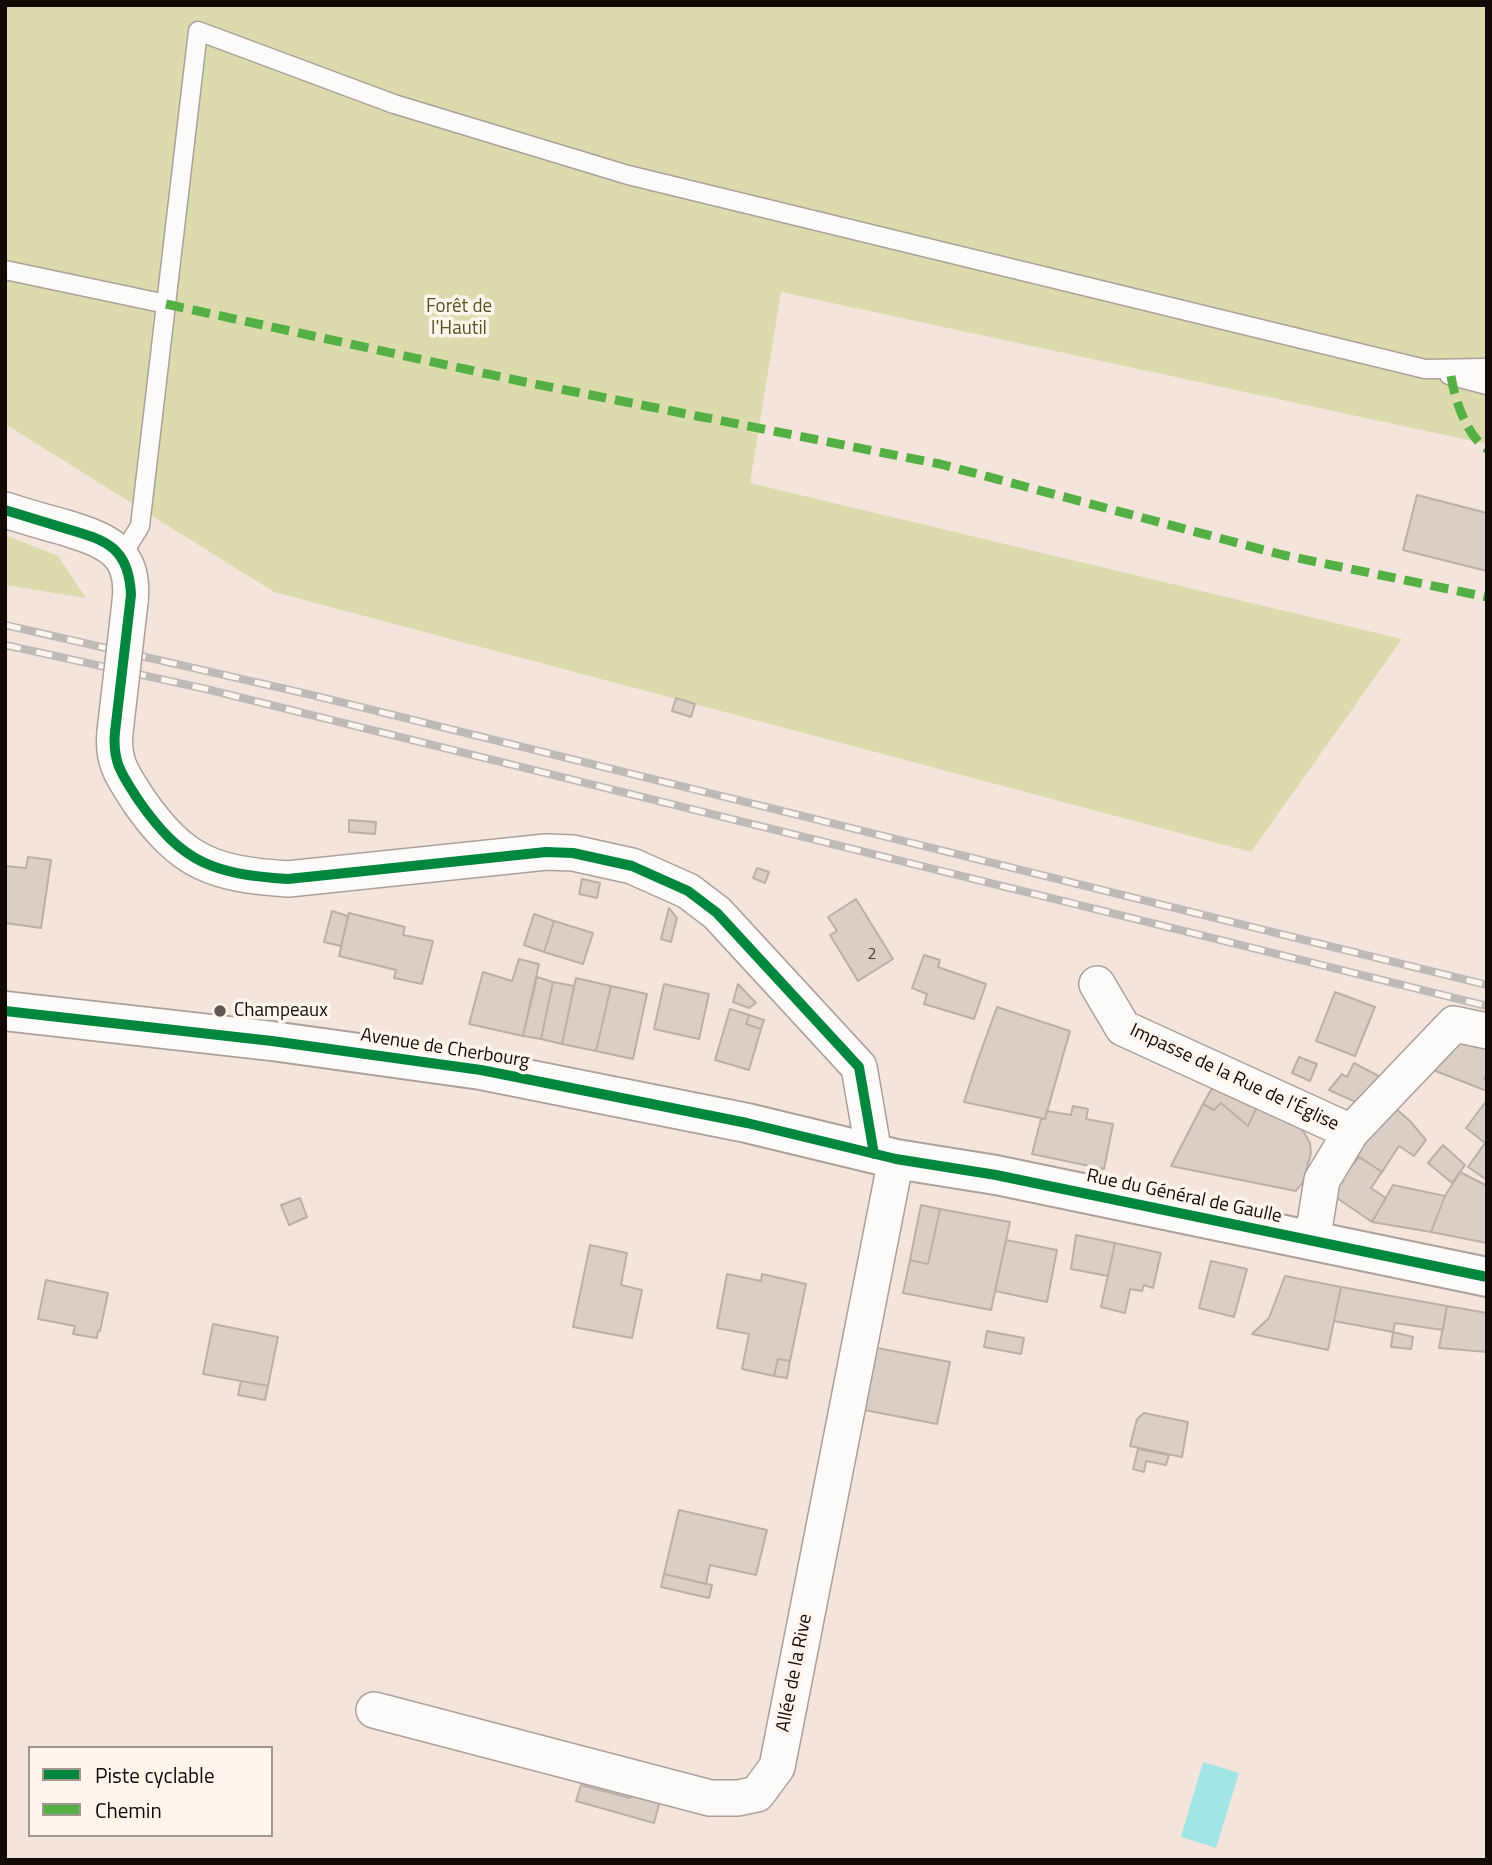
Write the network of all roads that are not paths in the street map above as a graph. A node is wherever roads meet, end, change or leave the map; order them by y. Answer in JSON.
{"nodes":[{"id":1,"x":5,"y":270,"type":"edge"},
{"id":2,"x":166,"y":304,"type":"junction"},
{"id":3,"x":1487,"y":368,"type":"edge"},
{"id":4,"x":1425,"y":369,"type":"junction"},
{"id":5,"x":1487,"y":385,"type":"edge"},
{"id":6,"x":5,"y":510,"type":"edge"},
{"id":7,"x":121,"y":557,"type":"junction"},
{"id":8,"x":1097,"y":984,"type":"dead end"},
{"id":9,"x":5,"y":1011,"type":"edge"},
{"id":10,"x":1487,"y":1031,"type":"edge"},
{"id":11,"x":1351,"y":1132,"type":"junction"},
{"id":12,"x":885,"y":1156,"type":"junction"},
{"id":13,"x":1312,"y":1241,"type":"junction"},
{"id":14,"x":1487,"y":1277,"type":"edge"},
{"id":15,"x":374,"y":1710,"type":"dead end"}],
"edges":[{"from":1,"to":2,"type":"lane"},
{"from":2,"to":4,"type":"lane"},
{"from":2,"to":7,"type":"lane"},
{"from":3,"to":4,"type":"lane"},
{"from":4,"to":5,"type":"lane"},
{"from":6,"to":7,"type":"street"},
{"from":7,"to":12,"type":"street","bridge":true},
{"from":8,"to":11,"type":"street","name":"Impasse de la Rue de l'Église"},
{"from":9,"to":12,"type":"main road","name":"Avenue de Cherbourg"},
{"from":10,"to":11,"type":"street"},
{"from":11,"to":13,"type":"street"},
{"from":12,"to":13,"type":"main road","name":"Rue du Général de Gaulle"},
{"from":12,"to":15,"type":"street","name":"Allée de la Rive"},
{"from":13,"to":14,"type":"main road","name":"Rue du Général de Gaulle"}]}
